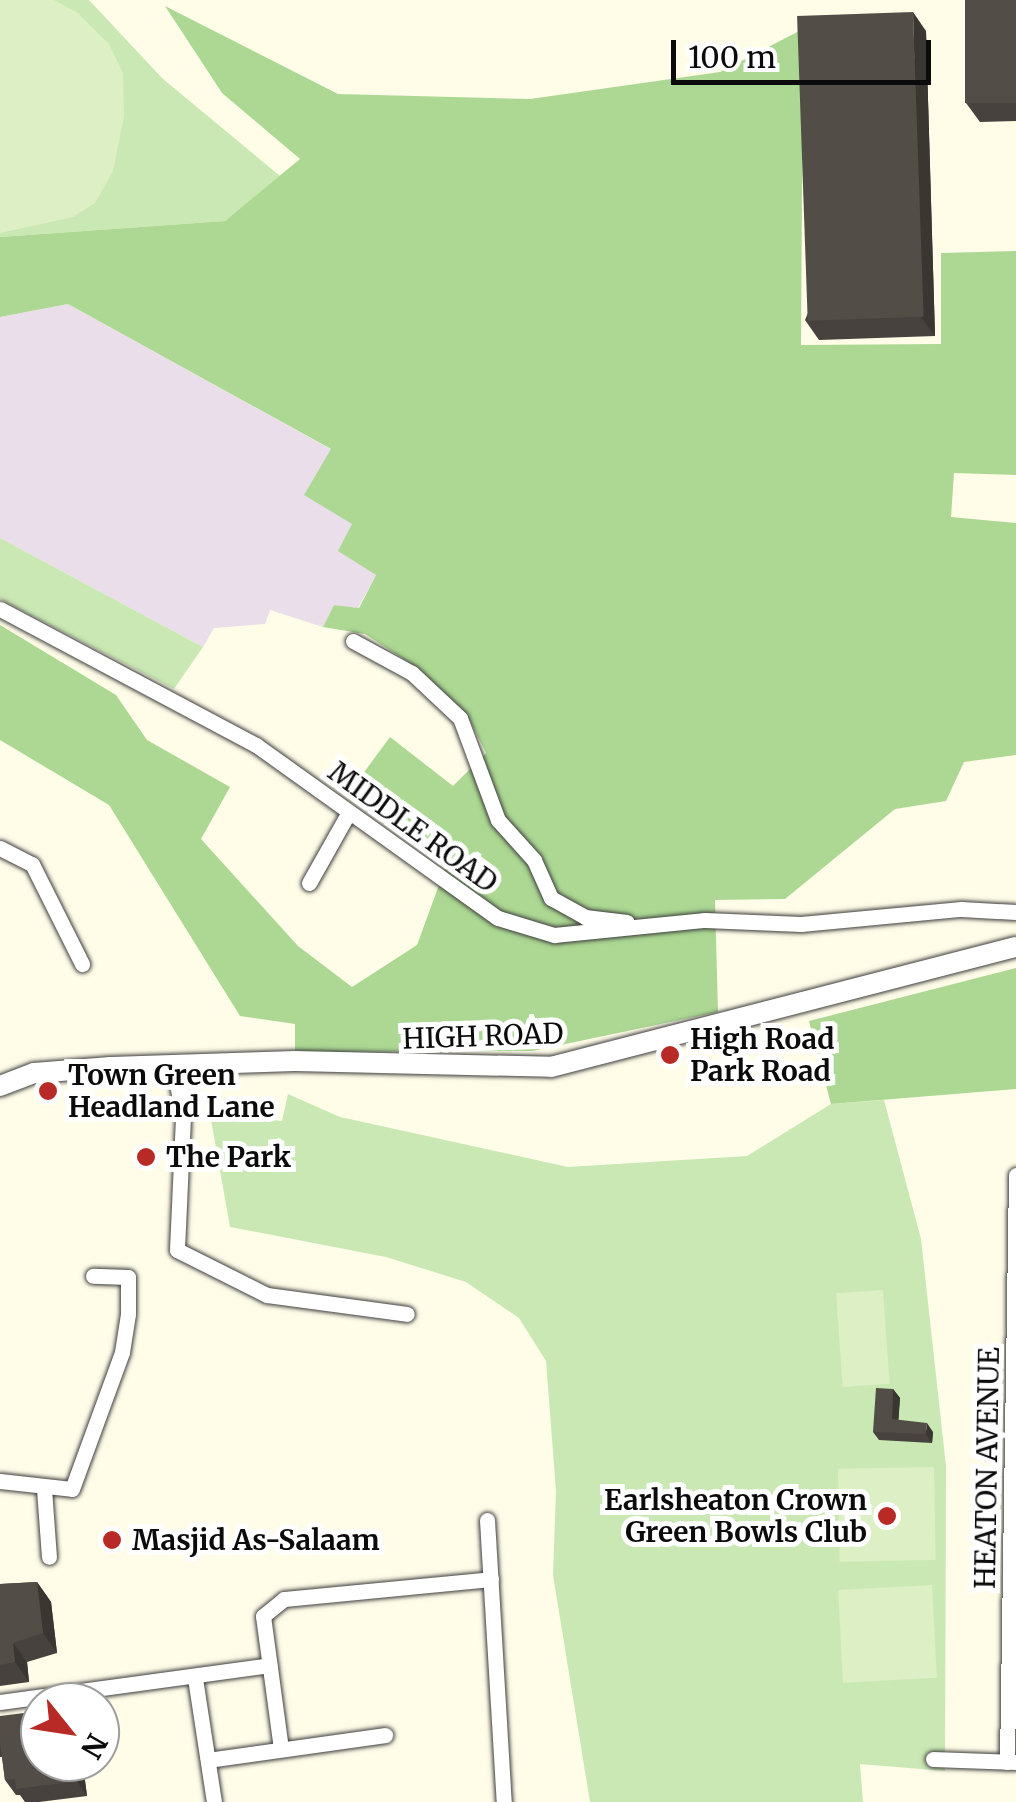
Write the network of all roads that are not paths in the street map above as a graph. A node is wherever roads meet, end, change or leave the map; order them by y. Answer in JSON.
{"nodes":[{"id":1,"x":0,"y":609,"type":"edge"},
{"id":2,"x":353,"y":641,"type":"dead end"},
{"id":3,"x":349,"y":812,"type":"junction"},
{"id":4,"x":0,"y":848,"type":"edge"},
{"id":5,"x":309,"y":883,"type":"dead end"},
{"id":6,"x":1016,"y":912,"type":"edge"},
{"id":7,"x":704,"y":920,"type":"junction"},
{"id":8,"x":1016,"y":946,"type":"edge"},
{"id":9,"x":82,"y":964,"type":"dead end"},
{"id":10,"x":174,"y":1067,"type":"junction"},
{"id":11,"x":0,"y":1086,"type":"edge"},
{"id":12,"x":1016,"y":1175,"type":"edge"},
{"id":13,"x":93,"y":1276,"type":"dead end"},
{"id":14,"x":406,"y":1314,"type":"dead end"},
{"id":15,"x":0,"y":1480,"type":"edge"},
{"id":16,"x":44,"y":1488,"type":"junction"},
{"id":17,"x":487,"y":1520,"type":"dead end"},
{"id":18,"x":49,"y":1557,"type":"dead end"},
{"id":19,"x":491,"y":1580,"type":"junction"},
{"id":20,"x":269,"y":1665,"type":"junction"},
{"id":21,"x":195,"y":1678,"type":"junction"},
{"id":22,"x":0,"y":1702,"type":"edge"},
{"id":23,"x":385,"y":1734,"type":"dead end"},
{"id":24,"x":281,"y":1749,"type":"junction"},
{"id":25,"x":933,"y":1759,"type":"dead end"},
{"id":26,"x":208,"y":1760,"type":"junction"},
{"id":27,"x":1012,"y":1762,"type":"edge"},
{"id":28,"x":214,"y":1802,"type":"edge"},
{"id":29,"x":504,"y":1802,"type":"edge"}],
"edges":[{"from":1,"to":3,"type":"street","name":"MIDDLE ROAD"},
{"from":2,"to":7,"type":"street"},
{"from":3,"to":5,"type":"street"},
{"from":3,"to":7,"type":"street","name":"MIDDLE ROAD"},
{"from":4,"to":9,"type":"street"},
{"from":6,"to":7,"type":"street","name":"MIDDLE ROAD"},
{"from":8,"to":10,"type":"street","name":"HIGH ROAD"},
{"from":10,"to":11,"type":"street","name":"HIGH ROAD"},
{"from":10,"to":14,"type":"street"},
{"from":12,"to":27,"type":"street","name":"HEATON AVENUE"},
{"from":13,"to":16,"type":"street"},
{"from":15,"to":16,"type":"street"},
{"from":16,"to":18,"type":"street"},
{"from":17,"to":19,"type":"street"},
{"from":19,"to":20,"type":"street"},
{"from":19,"to":29,"type":"street"},
{"from":20,"to":21,"type":"street"},
{"from":20,"to":24,"type":"street"},
{"from":21,"to":22,"type":"street"},
{"from":21,"to":26,"type":"street"},
{"from":23,"to":24,"type":"street"},
{"from":24,"to":26,"type":"street"},
{"from":25,"to":27,"type":"street"},
{"from":26,"to":28,"type":"street"}]}
